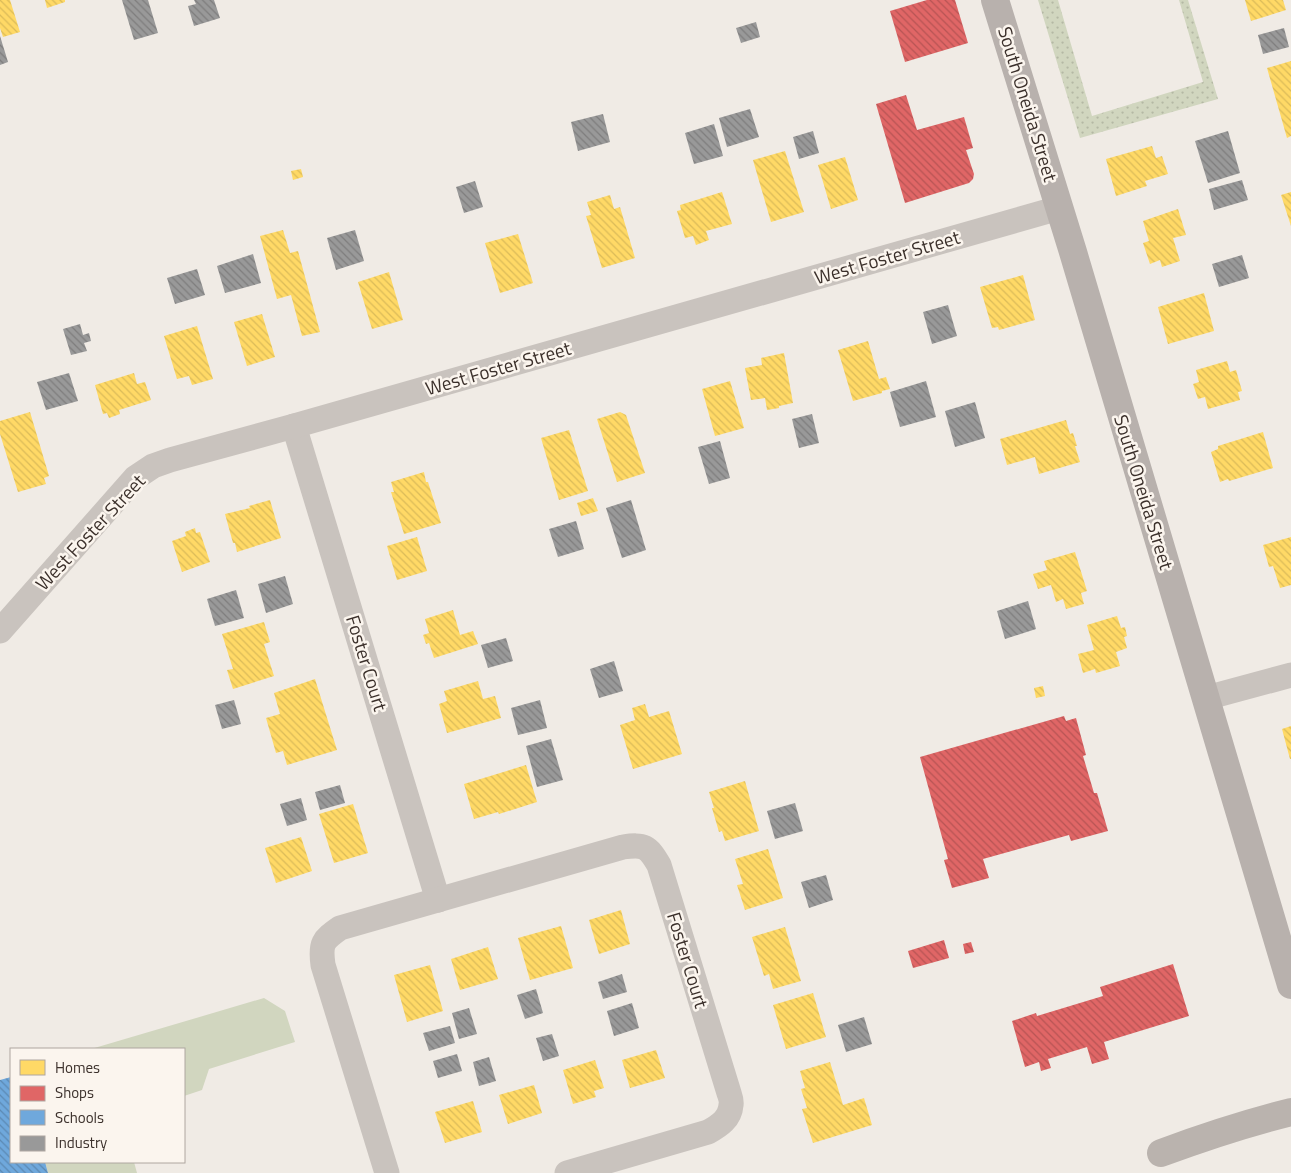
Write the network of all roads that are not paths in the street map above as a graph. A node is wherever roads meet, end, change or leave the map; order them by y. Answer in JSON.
{"nodes":[{"id":1,"x":995,"y":0,"type":"edge"},
{"id":2,"x":1059,"y":208,"type":"junction"},
{"id":3,"x":294,"y":426,"type":"junction"},
{"id":4,"x":0,"y":631,"type":"edge"},
{"id":5,"x":1291,"y":675,"type":"edge"},
{"id":6,"x":1206,"y":698,"type":"junction"},
{"id":7,"x":438,"y":900,"type":"junction"},
{"id":8,"x":1291,"y":985,"type":"edge"},
{"id":9,"x":1291,"y":1112,"type":"edge"},
{"id":10,"x":1161,"y":1153,"type":"dead end"},
{"id":11,"x":387,"y":1173,"type":"edge"},
{"id":12,"x":567,"y":1173,"type":"edge"}],
"edges":[{"from":1,"to":2,"type":"main road","name":"South Oneida Street"},
{"from":2,"to":3,"type":"street","name":"West Foster Street"},
{"from":2,"to":6,"type":"main road","name":"South Oneida Street"},
{"from":3,"to":4,"type":"street","name":"West Foster Street"},
{"from":3,"to":7,"type":"street","name":"Foster Court"},
{"from":5,"to":6,"type":"street"},
{"from":6,"to":8,"type":"main road","name":"South Oneida Street"},
{"from":7,"to":11,"type":"street","name":"Foster Court"},
{"from":7,"to":12,"type":"street","name":"Foster Court"},
{"from":9,"to":10,"type":"main road"}]}
